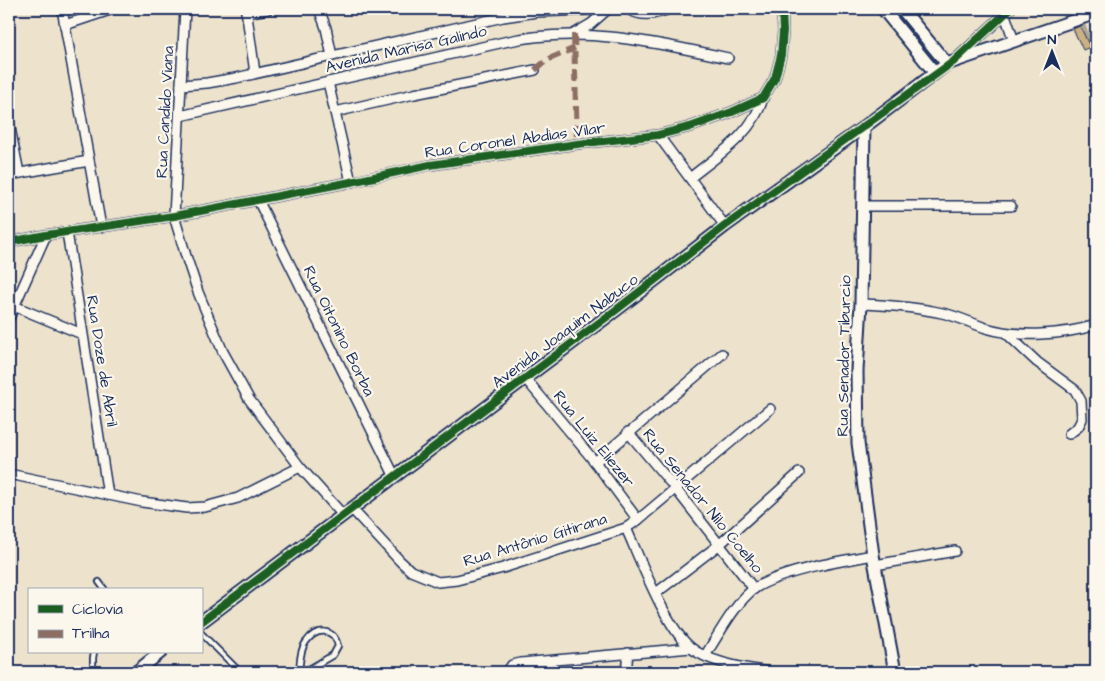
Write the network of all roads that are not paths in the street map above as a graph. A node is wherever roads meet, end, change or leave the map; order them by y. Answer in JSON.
{"nodes":[{"id":1,"x":62,"y":9,"type":"edge"},
{"id":2,"x":113,"y":9,"type":"edge"},
{"id":3,"x":185,"y":9,"type":"edge"},
{"id":4,"x":268,"y":9,"type":"edge"},
{"id":5,"x":319,"y":9,"type":"edge"},
{"id":6,"x":610,"y":9,"type":"edge"},
{"id":7,"x":628,"y":9,"type":"edge"},
{"id":8,"x":670,"y":9,"type":"edge"},
{"id":9,"x":782,"y":9,"type":"edge"},
{"id":10,"x":883,"y":9,"type":"edge"},
{"id":11,"x":902,"y":9,"type":"edge"},
{"id":12,"x":1006,"y":10,"type":"edge"},
{"id":13,"x":246,"y":11,"type":"edge"},
{"id":14,"x":1096,"y":13,"type":"edge"},
{"id":15,"x":65,"y":25,"type":"junction"},
{"id":16,"x":574,"y":34,"type":"junction"},
{"id":17,"x":1014,"y":40,"type":"junction"},
{"id":18,"x":332,"y":56,"type":"junction"},
{"id":19,"x":728,"y":58,"type":"dead end"},
{"id":20,"x":950,"y":63,"type":"junction"},
{"id":21,"x":535,"y":70,"type":"dead end"},
{"id":22,"x":935,"y":73,"type":"junction"},
{"id":23,"x":255,"y":74,"type":"junction"},
{"id":24,"x":328,"y":82,"type":"junction"},
{"id":25,"x":181,"y":85,"type":"junction"},
{"id":26,"x":763,"y":98,"type":"junction"},
{"id":27,"x":335,"y":112,"type":"junction"},
{"id":28,"x":180,"y":116,"type":"junction"},
{"id":29,"x":9,"y":123,"type":"edge"},
{"id":30,"x":864,"y":126,"type":"junction"},
{"id":31,"x":658,"y":135,"type":"junction"},
{"id":32,"x":89,"y":161,"type":"junction"},
{"id":33,"x":19,"y":173,"type":"junction"},
{"id":34,"x":9,"y":175,"type":"edge"},
{"id":35,"x":690,"y":178,"type":"junction"},
{"id":36,"x":351,"y":182,"type":"junction"},
{"id":37,"x":258,"y":200,"type":"junction"},
{"id":38,"x":864,"y":206,"type":"junction"},
{"id":39,"x":1011,"y":206,"type":"dead end"},
{"id":40,"x":174,"y":216,"type":"junction"},
{"id":41,"x":725,"y":226,"type":"junction"},
{"id":42,"x":101,"y":227,"type":"junction"},
{"id":43,"x":67,"y":232,"type":"junction"},
{"id":44,"x":46,"y":235,"type":"junction"},
{"id":45,"x":9,"y":242,"type":"edge"},
{"id":46,"x":861,"y":304,"type":"junction"},
{"id":47,"x":14,"y":306,"type":"junction"},
{"id":48,"x":9,"y":318,"type":"edge"},
{"id":49,"x":1096,"y":325,"type":"edge"},
{"id":50,"x":1006,"y":333,"type":"junction"},
{"id":51,"x":82,"y":334,"type":"junction"},
{"id":52,"x":722,"y":354,"type":"dead end"},
{"id":53,"x":526,"y":378,"type":"junction"},
{"id":54,"x":770,"y":409,"type":"dead end"},
{"id":55,"x":628,"y":432,"type":"junction"},
{"id":56,"x":1069,"y":434,"type":"dead end"},
{"id":57,"x":595,"y":462,"type":"junction"},
{"id":58,"x":300,"y":467,"type":"junction"},
{"id":59,"x":799,"y":473,"type":"dead end"},
{"id":60,"x":9,"y":474,"type":"edge"},
{"id":61,"x":394,"y":475,"type":"junction"},
{"id":62,"x":675,"y":488,"type":"junction"},
{"id":63,"x":108,"y":495,"type":"junction"},
{"id":64,"x":347,"y":511,"type":"junction"},
{"id":65,"x":638,"y":520,"type":"junction"},
{"id":66,"x":626,"y":528,"type":"junction"},
{"id":67,"x":720,"y":544,"type":"junction"},
{"id":68,"x":956,"y":551,"type":"dead end"},
{"id":69,"x":874,"y":560,"type":"junction"},
{"id":70,"x":99,"y":582,"type":"dead end"},
{"id":71,"x":104,"y":588,"type":"edge"},
{"id":72,"x":754,"y":589,"type":"junction"},
{"id":73,"x":656,"y":593,"type":"junction"},
{"id":74,"x":202,"y":621,"type":"edge"},
{"id":75,"x":202,"y":634,"type":"edge"},
{"id":76,"x":691,"y":648,"type":"junction"},
{"id":77,"x":628,"y":653,"type":"junction"},
{"id":78,"x":94,"y":654,"type":"edge"},
{"id":79,"x":158,"y":654,"type":"edge"},
{"id":80,"x":705,"y":656,"type":"junction"},
{"id":81,"x":93,"y":672,"type":"edge"},
{"id":82,"x":136,"y":672,"type":"edge"},
{"id":83,"x":240,"y":672,"type":"edge"},
{"id":84,"x":299,"y":672,"type":"edge"},
{"id":85,"x":304,"y":672,"type":"edge"},
{"id":86,"x":507,"y":672,"type":"edge"},
{"id":87,"x":626,"y":672,"type":"edge"},
{"id":88,"x":770,"y":672,"type":"edge"},
{"id":89,"x":895,"y":672,"type":"edge"}],
"edges":[{"from":1,"to":15,"type":"street"},
{"from":2,"to":15,"type":"street"},
{"from":3,"to":25,"type":"street","name":"Rua Candido Viana"},
{"from":4,"to":13,"type":"street"},
{"from":5,"to":18,"type":"street"},
{"from":6,"to":16,"type":"street"},
{"from":6,"to":18,"type":"street","name":"Avenida Marisa Galindo"},
{"from":7,"to":8,"type":"street"},
{"from":9,"to":26,"type":"street"},
{"from":10,"to":22,"type":"street"},
{"from":11,"to":20,"type":"street"},
{"from":12,"to":17,"type":"street"},
{"from":12,"to":20,"type":"street"},
{"from":13,"to":23,"type":"street"},
{"from":14,"to":17,"type":"street","name":"Avenida Joaquim Nabuco"},
{"from":15,"to":32,"type":"street"},
{"from":16,"to":19,"type":"street","name":"Avenida Marisa Galindo"},
{"from":16,"to":24,"type":"street","name":"Avenida Marisa Galindo"},
{"from":17,"to":20,"type":"street","name":"Avenida Joaquim Nabuco"},
{"from":18,"to":23,"type":"street","name":"Avenida Marisa Galindo"},
{"from":20,"to":22,"type":"street","name":"Avenida Joaquim Nabuco"},
{"from":21,"to":27,"type":"street"},
{"from":22,"to":30,"type":"street","name":"Avenida Joaquim Nabuco"},
{"from":23,"to":25,"type":"street","name":"Avenida Marisa Galindo"},
{"from":24,"to":27,"type":"street"},
{"from":24,"to":28,"type":"street","name":"Avenida Marisa Galindo"},
{"from":25,"to":28,"type":"street","name":"Rua Candido Viana"},
{"from":26,"to":31,"type":"street","name":"Rua Coronel Abdias Vilar"},
{"from":26,"to":35,"type":"street"},
{"from":27,"to":36,"type":"street"},
{"from":28,"to":40,"type":"street","name":"Rua Candido Viana"},
{"from":29,"to":33,"type":"street"},
{"from":30,"to":38,"type":"street","name":"Rua Senador Tiburcio"},
{"from":30,"to":41,"type":"street","name":"Avenida Joaquim Nabuco"},
{"from":31,"to":35,"type":"street"},
{"from":31,"to":36,"type":"street","name":"Rua Coronel Abdias Vilar"},
{"from":32,"to":33,"type":"street"},
{"from":32,"to":42,"type":"street"},
{"from":33,"to":34,"type":"street"},
{"from":35,"to":41,"type":"street"},
{"from":36,"to":37,"type":"street","name":"Rua Coronel Abdias Vilar"},
{"from":37,"to":40,"type":"street","name":"Rua Coronel Abdias Vilar"},
{"from":37,"to":61,"type":"street","name":"Rua Oitonino Borba"},
{"from":38,"to":39,"type":"street"},
{"from":38,"to":46,"type":"street","name":"Rua Senador Tiburcio"},
{"from":40,"to":42,"type":"street","name":"Rua Coronel Abdias Vilar"},
{"from":40,"to":58,"type":"street","name":"Rua Antônio Gitirana"},
{"from":41,"to":53,"type":"street","name":"Avenida Joaquim Nabuco"},
{"from":42,"to":43,"type":"street","name":"Rua Coronel Abdias Vilar"},
{"from":43,"to":44,"type":"street","name":"Rua Coronel Abdias Vilar"},
{"from":43,"to":51,"type":"street","name":"Rua Doze de Abril"},
{"from":44,"to":45,"type":"street","name":"Rua Coronel Abdias Vilar"},
{"from":44,"to":47,"type":"street"},
{"from":46,"to":50,"type":"street"},
{"from":46,"to":69,"type":"street","name":"Rua Senador Tiburcio"},
{"from":47,"to":48,"type":"street"},
{"from":47,"to":51,"type":"street"},
{"from":49,"to":50,"type":"street"},
{"from":50,"to":56,"type":"street"},
{"from":51,"to":63,"type":"street","name":"Rua Doze de Abril"},
{"from":52,"to":55,"type":"street"},
{"from":53,"to":57,"type":"street","name":"Rua Luiz Eliezer"},
{"from":53,"to":61,"type":"street","name":"Avenida Joaquim Nabuco"},
{"from":54,"to":62,"type":"street"},
{"from":55,"to":57,"type":"street"},
{"from":55,"to":62,"type":"street","name":"Rua Senador Nilo Coelho"},
{"from":57,"to":65,"type":"street","name":"Rua Luiz Eliezer"},
{"from":58,"to":63,"type":"street"},
{"from":58,"to":64,"type":"street","name":"Rua Antônio Gitirana"},
{"from":59,"to":67,"type":"street"},
{"from":60,"to":63,"type":"street"},
{"from":61,"to":64,"type":"street","name":"Avenida Joaquim Nabuco"},
{"from":62,"to":65,"type":"street"},
{"from":62,"to":67,"type":"street","name":"Rua Senador Nilo Coelho"},
{"from":64,"to":66,"type":"street","name":"Rua Antônio Gitirana"},
{"from":64,"to":74,"type":"street","name":"Avenida Joaquim Nabuco"},
{"from":65,"to":66,"type":"street"},
{"from":66,"to":73,"type":"street","name":"Rua Antônio Gitirana"},
{"from":67,"to":72,"type":"street","name":"Rua Senador Nilo Coelho"},
{"from":67,"to":73,"type":"street"},
{"from":68,"to":69,"type":"street"},
{"from":69,"to":72,"type":"street"},
{"from":69,"to":89,"type":"street","name":"Rua Senador Tiburcio"},
{"from":70,"to":71,"type":"lane"},
{"from":72,"to":80,"type":"street"},
{"from":73,"to":76,"type":"street","name":"Rua Antônio Gitirana"},
{"from":75,"to":83,"type":"lane"},
{"from":76,"to":77,"type":"street"},
{"from":76,"to":80,"type":"street","name":"Rua Antônio Gitirana"},
{"from":77,"to":86,"type":"street"},
{"from":77,"to":87,"type":"street"},
{"from":78,"to":81,"type":"lane"},
{"from":79,"to":82,"type":"street"},
{"from":80,"to":88,"type":"street","name":"Rua Antônio Gitirana"},
{"from":84,"to":85,"type":"lane"}]}
